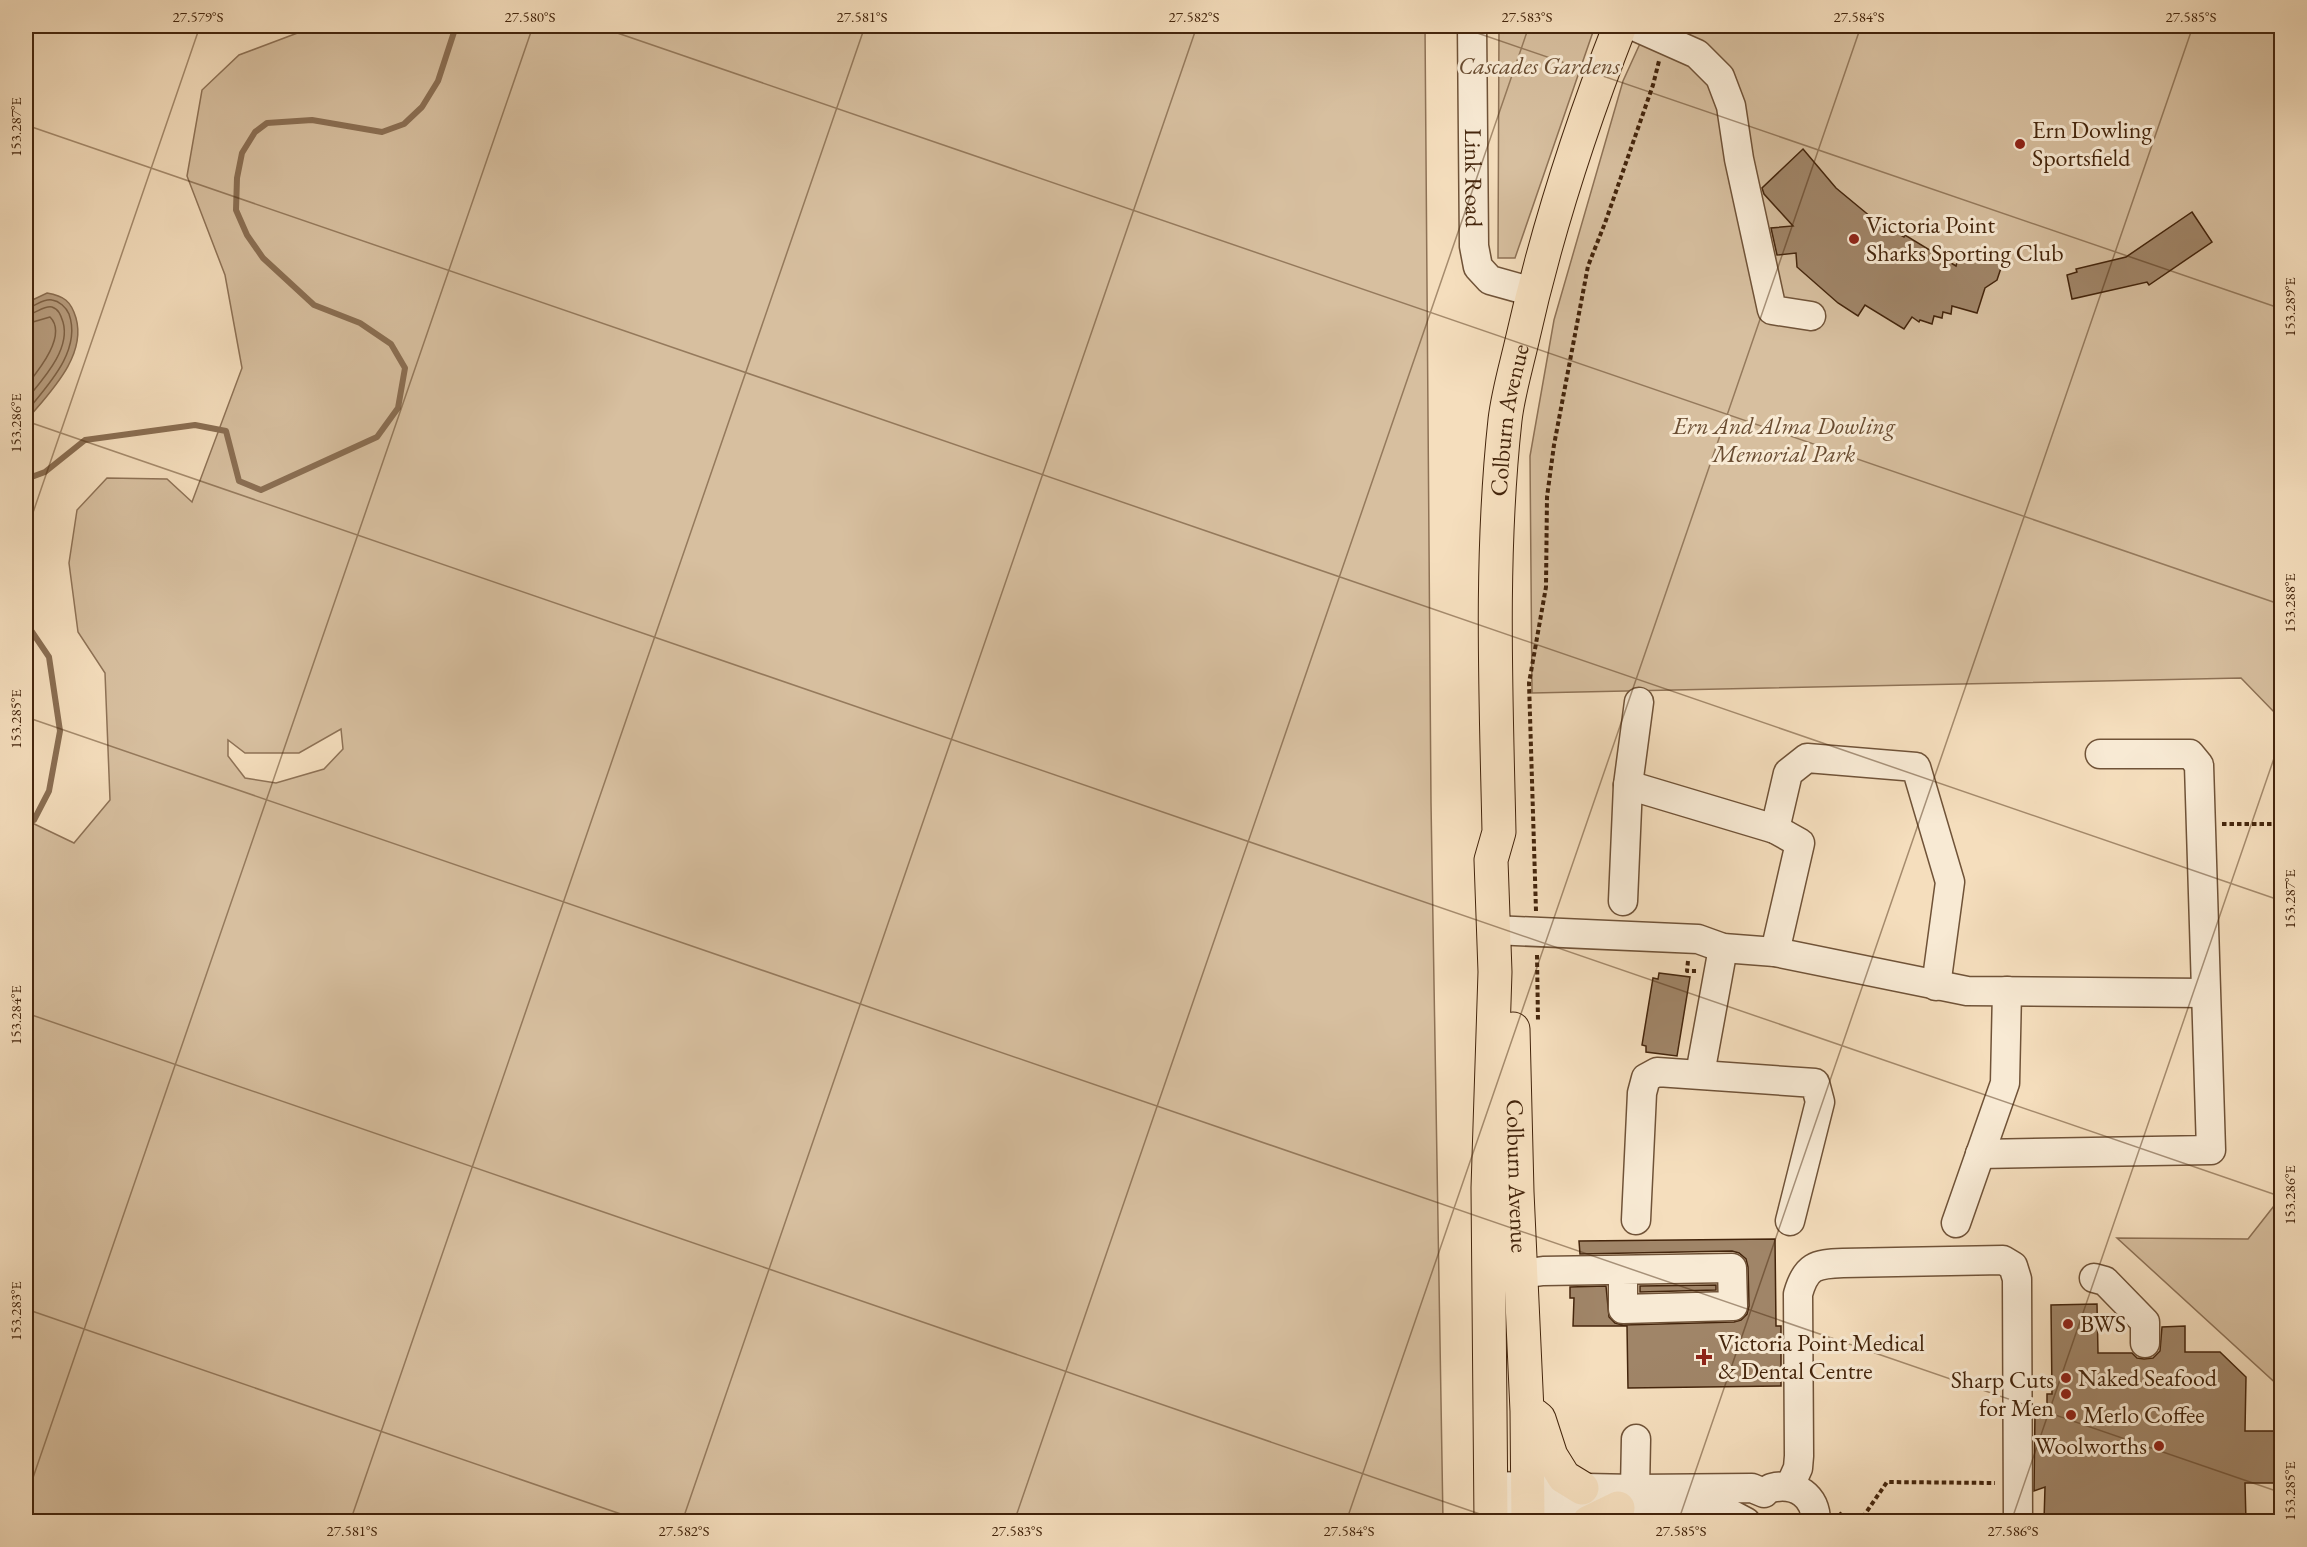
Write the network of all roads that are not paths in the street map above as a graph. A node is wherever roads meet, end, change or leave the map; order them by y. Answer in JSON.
{"nodes":[{"id":1,"x":1472,"y":26,"type":"edge"},
{"id":2,"x":1620,"y":26,"type":"edge"},
{"id":3,"x":1634,"y":26,"type":"edge"},
{"id":4,"x":1533,"y":292,"type":"junction"},
{"id":5,"x":1811,"y":316,"type":"dead end"},
{"id":6,"x":1639,"y":702,"type":"dead end"},
{"id":7,"x":2100,"y":754,"type":"dead end"},
{"id":8,"x":1628,"y":785,"type":"junction"},
{"id":9,"x":1775,"y":829,"type":"junction"},
{"id":10,"x":1623,"y":901,"type":"dead end"},
{"id":11,"x":1514,"y":942,"type":"junction"},
{"id":12,"x":1723,"y":948,"type":"junction"},
{"id":13,"x":1775,"y":952,"type":"junction"},
{"id":14,"x":1936,"y":986,"type":"junction"},
{"id":15,"x":2007,"y":992,"type":"junction"},
{"id":16,"x":2205,"y":993,"type":"junction"},
{"id":17,"x":1700,"y":1074,"type":"junction"},
{"id":18,"x":1980,"y":1154,"type":"junction"},
{"id":19,"x":1635,"y":1220,"type":"dead end"},
{"id":20,"x":1790,"y":1221,"type":"dead end"},
{"id":21,"x":1956,"y":1223,"type":"dead end"},
{"id":22,"x":1623,"y":1270,"type":"dead end"},
{"id":23,"x":1521,"y":1274,"type":"junction"},
{"id":24,"x":2094,"y":1278,"type":"dead end"},
{"id":25,"x":2145,"y":1343,"type":"dead end"},
{"id":26,"x":1527,"y":1411,"type":"junction"},
{"id":27,"x":1636,"y":1439,"type":"dead end"},
{"id":28,"x":1582,"y":1488,"type":"junction"},
{"id":29,"x":1777,"y":1490,"type":"junction"},
{"id":30,"x":1627,"y":1498,"type":"junction"},
{"id":31,"x":1491,"y":1506,"type":"edge"},
{"id":32,"x":1528,"y":1506,"type":"edge"},
{"id":33,"x":1821,"y":1519,"type":"edge"},
{"id":34,"x":1589,"y":1521,"type":"edge"},
{"id":35,"x":1746,"y":1521,"type":"edge"},
{"id":36,"x":1751,"y":1521,"type":"edge"},
{"id":37,"x":2018,"y":1521,"type":"edge"}],
"edges":[{"from":1,"to":4,"type":"street","name":"Link Road"},
{"from":2,"to":4,"type":"main road","name":"Colburn Avenue"},
{"from":3,"to":5,"type":"street"},
{"from":4,"to":11,"type":"main road","name":"Colburn Avenue"},
{"from":6,"to":8,"type":"street"},
{"from":7,"to":16,"type":"street"},
{"from":8,"to":9,"type":"street"},
{"from":8,"to":10,"type":"street"},
{"from":9,"to":13,"type":"street"},
{"from":9,"to":14,"type":"street"},
{"from":11,"to":12,"type":"street"},
{"from":11,"to":23,"type":"main road","name":"Colburn Avenue"},
{"from":11,"to":31,"type":"main road","name":"Colburn Avenue"},
{"from":12,"to":13,"type":"street"},
{"from":12,"to":17,"type":"street"},
{"from":13,"to":14,"type":"street"},
{"from":14,"to":15,"type":"street"},
{"from":15,"to":16,"type":"street"},
{"from":15,"to":18,"type":"street"},
{"from":16,"to":18,"type":"street"},
{"from":17,"to":19,"type":"street"},
{"from":17,"to":20,"type":"street"},
{"from":18,"to":21,"type":"street"},
{"from":22,"to":23,"type":"street"},
{"from":23,"to":26,"type":"main road","name":"Colburn Avenue"},
{"from":24,"to":25,"type":"street"},
{"from":26,"to":28,"type":"main road"},
{"from":26,"to":32,"type":"main road","name":"Colburn Avenue"},
{"from":27,"to":30,"type":"street"},
{"from":28,"to":30,"type":"street"},
{"from":28,"to":32,"type":"street"},
{"from":29,"to":30,"type":"street"},
{"from":29,"to":33,"type":"street"},
{"from":29,"to":36,"type":"street"},
{"from":29,"to":37,"type":"street"},
{"from":30,"to":32,"type":"street"},
{"from":30,"to":34,"type":"main road"},
{"from":30,"to":35,"type":"street"},
{"from":31,"to":32,"type":"street"}]}
